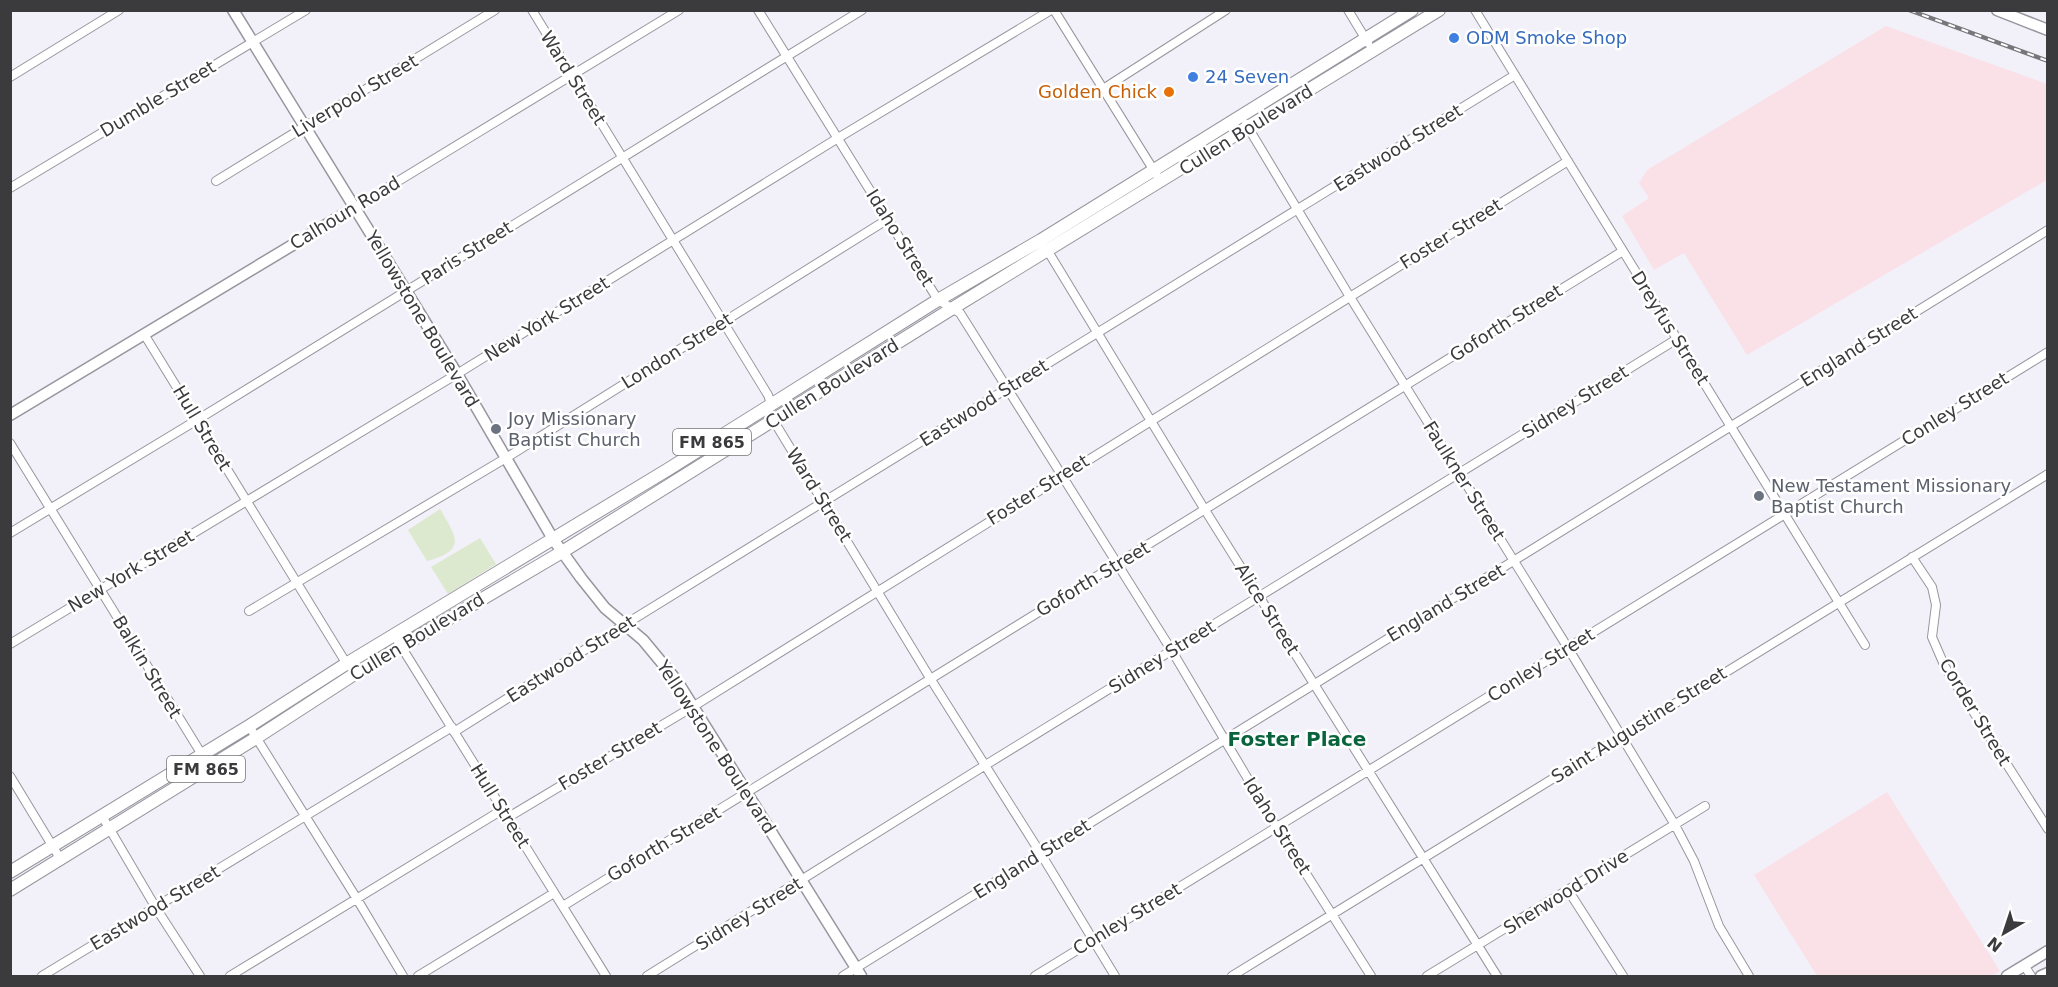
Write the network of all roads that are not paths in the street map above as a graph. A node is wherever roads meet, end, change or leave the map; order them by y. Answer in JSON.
{"nodes":[{"id":1,"x":119,"y":10,"type":"edge"},
{"id":2,"x":233,"y":10,"type":"edge"},
{"id":3,"x":306,"y":10,"type":"edge"},
{"id":4,"x":495,"y":10,"type":"edge"},
{"id":5,"x":532,"y":10,"type":"edge"},
{"id":6,"x":679,"y":10,"type":"edge"},
{"id":7,"x":758,"y":10,"type":"edge"},
{"id":8,"x":862,"y":10,"type":"edge"},
{"id":9,"x":1053,"y":10,"type":"edge"},
{"id":10,"x":1226,"y":10,"type":"edge"},
{"id":11,"x":1348,"y":10,"type":"edge"},
{"id":12,"x":1412,"y":10,"type":"edge"},
{"id":13,"x":1440,"y":10,"type":"edge"},
{"id":14,"x":1475,"y":10,"type":"edge"},
{"id":15,"x":1997,"y":10,"type":"edge"},
{"id":16,"x":2048,"y":30,"type":"edge"},
{"id":17,"x":1365,"y":39,"type":"junction"},
{"id":18,"x":253,"y":43,"type":"junction"},
{"id":19,"x":1373,"y":52,"type":"junction"},
{"id":20,"x":787,"y":57,"type":"junction"},
{"id":21,"x":1515,"y":75,"type":"junction"},
{"id":22,"x":572,"y":76,"type":"junction"},
{"id":23,"x":10,"y":77,"type":"edge"},
{"id":24,"x":1103,"y":88,"type":"junction"},
{"id":25,"x":1241,"y":116,"type":"junction"},
{"id":26,"x":305,"y":127,"type":"junction"},
{"id":27,"x":1249,"y":129,"type":"junction"},
{"id":28,"x":838,"y":138,"type":"junction"},
{"id":29,"x":622,"y":157,"type":"junction"},
{"id":30,"x":1568,"y":161,"type":"junction"},
{"id":31,"x":1154,"y":170,"type":"junction"},
{"id":32,"x":216,"y":181,"type":"dead end"},
{"id":33,"x":1161,"y":182,"type":"junction"},
{"id":34,"x":10,"y":188,"type":"edge"},
{"id":35,"x":354,"y":208,"type":"junction"},
{"id":36,"x":1299,"y":210,"type":"junction"},
{"id":37,"x":888,"y":219,"type":"junction"},
{"id":38,"x":2048,"y":230,"type":"edge"},
{"id":39,"x":1041,"y":240,"type":"junction"},
{"id":40,"x":673,"y":241,"type":"junction"},
{"id":41,"x":1048,"y":251,"type":"junction"},
{"id":42,"x":1623,"y":251,"type":"junction"},
{"id":43,"x":406,"y":291,"type":"junction"},
{"id":44,"x":1350,"y":297,"type":"junction"},
{"id":45,"x":938,"y":300,"type":"junction"},
{"id":46,"x":953,"y":308,"type":"junction"},
{"id":47,"x":724,"y":323,"type":"junction"},
{"id":48,"x":144,"y":334,"type":"junction"},
{"id":49,"x":1098,"y":334,"type":"junction"},
{"id":50,"x":1677,"y":339,"type":"junction"},
{"id":51,"x":856,"y":351,"type":"junction"},
{"id":52,"x":2048,"y":352,"type":"edge"},
{"id":53,"x":864,"y":364,"type":"junction"},
{"id":54,"x":456,"y":374,"type":"junction"},
{"id":55,"x":1405,"y":386,"type":"junction"},
{"id":56,"x":1008,"y":388,"type":"junction"},
{"id":57,"x":772,"y":404,"type":"junction"},
{"id":58,"x":10,"y":415,"type":"edge"},
{"id":59,"x":197,"y":420,"type":"junction"},
{"id":60,"x":773,"y":421,"type":"junction"},
{"id":61,"x":1151,"y":421,"type":"junction"},
{"id":62,"x":1731,"y":427,"type":"junction"},
{"id":63,"x":10,"y":443,"type":"edge"},
{"id":64,"x":506,"y":458,"type":"junction"},
{"id":65,"x":667,"y":470,"type":"junction"},
{"id":66,"x":1459,"y":473,"type":"junction"},
{"id":67,"x":2048,"y":474,"type":"edge"},
{"id":68,"x":1061,"y":475,"type":"junction"},
{"id":69,"x":673,"y":481,"type":"junction"},
{"id":70,"x":246,"y":501,"type":"junction"},
{"id":71,"x":823,"y":503,"type":"junction"},
{"id":72,"x":50,"y":508,"type":"junction"},
{"id":73,"x":1204,"y":510,"type":"junction"},
{"id":74,"x":1784,"y":514,"type":"junction"},
{"id":75,"x":10,"y":533,"type":"edge"},
{"id":76,"x":553,"y":539,"type":"junction"},
{"id":77,"x":562,"y":552,"type":"junction"},
{"id":78,"x":1911,"y":556,"type":"junction"},
{"id":79,"x":1514,"y":562,"type":"junction"},
{"id":80,"x":1117,"y":565,"type":"junction"},
{"id":81,"x":297,"y":583,"type":"junction"},
{"id":82,"x":101,"y":590,"type":"junction"},
{"id":83,"x":878,"y":590,"type":"junction"},
{"id":84,"x":1259,"y":596,"type":"junction"},
{"id":85,"x":1838,"y":602,"type":"junction"},
{"id":86,"x":249,"y":611,"type":"dead end"},
{"id":87,"x":624,"y":625,"type":"junction"},
{"id":88,"x":394,"y":635,"type":"junction"},
{"id":89,"x":10,"y":644,"type":"edge"},
{"id":90,"x":1865,"y":645,"type":"dead end"},
{"id":91,"x":401,"y":647,"type":"junction"},
{"id":92,"x":1568,"y":648,"type":"junction"},
{"id":93,"x":1172,"y":651,"type":"junction"},
{"id":94,"x":346,"y":664,"type":"junction"},
{"id":95,"x":353,"y":675,"type":"junction"},
{"id":96,"x":930,"y":678,"type":"junction"},
{"id":97,"x":1313,"y":684,"type":"junction"},
{"id":98,"x":694,"y":706,"type":"junction"},
{"id":99,"x":249,"y":726,"type":"junction"},
{"id":100,"x":453,"y":729,"type":"junction"},
{"id":101,"x":1622,"y":736,"type":"junction"},
{"id":102,"x":256,"y":738,"type":"junction"},
{"id":103,"x":1224,"y":740,"type":"junction"},
{"id":104,"x":201,"y":754,"type":"junction"},
{"id":105,"x":984,"y":766,"type":"junction"},
{"id":106,"x":210,"y":767,"type":"junction"},
{"id":107,"x":1369,"y":771,"type":"junction"},
{"id":108,"x":10,"y":776,"type":"edge"},
{"id":109,"x":748,"y":793,"type":"junction"},
{"id":110,"x":1705,"y":806,"type":"dead end"},
{"id":111,"x":502,"y":810,"type":"junction"},
{"id":112,"x":102,"y":816,"type":"junction"},
{"id":113,"x":305,"y":816,"type":"junction"},
{"id":114,"x":507,"y":818,"type":"junction"},
{"id":115,"x":1675,"y":825,"type":"junction"},
{"id":116,"x":1277,"y":828,"type":"junction"},
{"id":117,"x":110,"y":829,"type":"junction"},
{"id":118,"x":2048,"y":829,"type":"edge"},
{"id":119,"x":53,"y":846,"type":"junction"},
{"id":120,"x":1041,"y":854,"type":"junction"},
{"id":121,"x":1422,"y":858,"type":"junction"},
{"id":122,"x":62,"y":860,"type":"junction"},
{"id":123,"x":10,"y":872,"type":"edge"},
{"id":124,"x":801,"y":881,"type":"junction"},
{"id":125,"x":10,"y":890,"type":"edge"},
{"id":126,"x":1568,"y":890,"type":"junction"},
{"id":127,"x":554,"y":893,"type":"junction"},
{"id":128,"x":357,"y":899,"type":"junction"},
{"id":129,"x":563,"y":906,"type":"junction"},
{"id":130,"x":156,"y":908,"type":"junction"},
{"id":131,"x":1332,"y":915,"type":"junction"},
{"id":132,"x":1093,"y":940,"type":"junction"},
{"id":133,"x":1478,"y":946,"type":"junction"},
{"id":134,"x":2048,"y":951,"type":"edge"},
{"id":135,"x":2024,"y":966,"type":"junction"},
{"id":136,"x":858,"y":973,"type":"edge"},
{"id":137,"x":2048,"y":973,"type":"edge"},
{"id":138,"x":42,"y":976,"type":"edge"},
{"id":139,"x":200,"y":976,"type":"edge"},
{"id":140,"x":230,"y":976,"type":"edge"},
{"id":141,"x":404,"y":976,"type":"edge"},
{"id":142,"x":418,"y":976,"type":"edge"},
{"id":143,"x":606,"y":976,"type":"edge"},
{"id":144,"x":647,"y":976,"type":"edge"},
{"id":145,"x":843,"y":976,"type":"edge"},
{"id":146,"x":1035,"y":976,"type":"edge"},
{"id":147,"x":1116,"y":976,"type":"edge"},
{"id":148,"x":1232,"y":976,"type":"edge"},
{"id":149,"x":1371,"y":976,"type":"edge"},
{"id":150,"x":1427,"y":976,"type":"edge"},
{"id":151,"x":1497,"y":976,"type":"edge"},
{"id":152,"x":1623,"y":976,"type":"edge"},
{"id":153,"x":1749,"y":976,"type":"edge"},
{"id":154,"x":2007,"y":976,"type":"edge"},
{"id":155,"x":2031,"y":976,"type":"edge"},
{"id":156,"x":2041,"y":976,"type":"edge"}],
"edges":[{"from":1,"to":23,"type":"street"},
{"from":2,"to":18,"type":"street","name":"Yellowstone Boulevard"},
{"from":3,"to":18,"type":"street","name":"Dumble Street"},
{"from":4,"to":26,"type":"street","name":"Liverpool Street"},
{"from":5,"to":22,"type":"street","name":"Ward Street"},
{"from":6,"to":22,"type":"street","name":"Calhoun Road"},
{"from":7,"to":20,"type":"street","name":"Idaho Street"},
{"from":8,"to":20,"type":"street","name":"Paris Street"},
{"from":9,"to":24,"type":"street"},
{"from":9,"to":28,"type":"street","name":"New York Street"},
{"from":10,"to":24,"type":"street"},
{"from":11,"to":17,"type":"street"},
{"from":12,"to":17,"type":"main road","name":"Cullen Boulevard","number":"FM 865"},
{"from":13,"to":19,"type":"main road","name":"Cullen Boulevard","number":"FM 865"},
{"from":14,"to":21,"type":"street","name":"Dreyfus Street"},
{"from":15,"to":16,"type":"street"},
{"from":17,"to":19,"type":"street"},
{"from":17,"to":25,"type":"main road","name":"Cullen Boulevard","number":"FM 865"},
{"from":18,"to":26,"type":"street","name":"Yellowstone Boulevard"},
{"from":18,"to":34,"type":"street","name":"Dumble Street"},
{"from":19,"to":27,"type":"main road","name":"Cullen Boulevard","number":"FM 865"},
{"from":20,"to":28,"type":"street","name":"Idaho Street"},
{"from":20,"to":29,"type":"street","name":"Paris Street"},
{"from":21,"to":30,"type":"street","name":"Dreyfus Street"},
{"from":21,"to":36,"type":"street","name":"Eastwood Street"},
{"from":22,"to":29,"type":"street","name":"Ward Street"},
{"from":22,"to":35,"type":"street","name":"Calhoun Road"},
{"from":24,"to":31,"type":"street"},
{"from":25,"to":27,"type":"street","name":"Faulkner Street"},
{"from":25,"to":31,"type":"main road","name":"Cullen Boulevard","number":"FM 865"},
{"from":26,"to":32,"type":"street","name":"Liverpool Street"},
{"from":26,"to":35,"type":"street","name":"Yellowstone Boulevard"},
{"from":27,"to":33,"type":"main road","name":"Cullen Boulevard","number":"FM 865"},
{"from":27,"to":36,"type":"street","name":"Faulkner Street"},
{"from":28,"to":37,"type":"street","name":"Idaho Street"},
{"from":28,"to":40,"type":"street","name":"New York Street"},
{"from":29,"to":40,"type":"street","name":"Ward Street"},
{"from":29,"to":43,"type":"street","name":"Paris Street"},
{"from":30,"to":42,"type":"street","name":"Dreyfus Street"},
{"from":30,"to":44,"type":"street","name":"Foster Street"},
{"from":31,"to":33,"type":"street"},
{"from":31,"to":39,"type":"main road","name":"Cullen Boulevard","number":"FM 865"},
{"from":33,"to":41,"type":"main road","name":"Cullen Boulevard","number":"FM 865"},
{"from":35,"to":43,"type":"street","name":"Yellowstone Boulevard"},
{"from":35,"to":48,"type":"street","name":"Calhoun Road"},
{"from":36,"to":44,"type":"street","name":"Faulkner Street"},
{"from":36,"to":49,"type":"street","name":"Eastwood Street"},
{"from":37,"to":45,"type":"street","name":"Idaho Street"},
{"from":37,"to":47,"type":"street","name":"London Street"},
{"from":38,"to":62,"type":"street","name":"England Street"},
{"from":39,"to":41,"type":"street","name":"Alice Street"},
{"from":39,"to":45,"type":"main road","name":"Cullen Boulevard","number":"FM 865"},
{"from":40,"to":47,"type":"street","name":"Ward Street"},
{"from":40,"to":54,"type":"street","name":"New York Street"},
{"from":41,"to":46,"type":"main road","name":"Cullen Boulevard","number":"FM 865"},
{"from":41,"to":49,"type":"street","name":"Alice Street"},
{"from":42,"to":50,"type":"street","name":"Dreyfus Street"},
{"from":42,"to":55,"type":"street","name":"Goforth Street"},
{"from":43,"to":54,"type":"street","name":"Yellowstone Boulevard"},
{"from":43,"to":59,"type":"street","name":"Paris Street"},
{"from":44,"to":55,"type":"street","name":"Faulkner Street"},
{"from":44,"to":61,"type":"street","name":"Foster Street"},
{"from":45,"to":46,"type":"street","name":"Idaho Street"},
{"from":45,"to":51,"type":"main road","name":"Cullen Boulevard","number":"FM 865"},
{"from":46,"to":53,"type":"main road","name":"Cullen Boulevard","number":"FM 865"},
{"from":46,"to":56,"type":"street","name":"Idaho Street"},
{"from":47,"to":57,"type":"street","name":"Ward Street"},
{"from":47,"to":64,"type":"street","name":"London Street"},
{"from":48,"to":58,"type":"street","name":"Calhoun Road"},
{"from":48,"to":59,"type":"street","name":"Hull Street"},
{"from":49,"to":56,"type":"street","name":"Eastwood Street"},
{"from":49,"to":61,"type":"street","name":"Alice Street"},
{"from":50,"to":62,"type":"street","name":"Dreyfus Street"},
{"from":50,"to":66,"type":"street","name":"Sidney Street"},
{"from":51,"to":53,"type":"main road"},
{"from":51,"to":57,"type":"main road","name":"Cullen Boulevard","number":"FM 865"},
{"from":52,"to":74,"type":"street","name":"Conley Street"},
{"from":53,"to":60,"type":"main road","name":"Cullen Boulevard","number":"FM 865"},
{"from":54,"to":64,"type":"street","name":"Yellowstone Boulevard"},
{"from":54,"to":70,"type":"street","name":"New York Street"},
{"from":55,"to":66,"type":"street","name":"Faulkner Street"},
{"from":55,"to":73,"type":"street","name":"Goforth Street"},
{"from":56,"to":68,"type":"street","name":"Idaho Street"},
{"from":56,"to":71,"type":"street","name":"Eastwood Street"},
{"from":57,"to":60,"type":"street","name":"Ward Street"},
{"from":57,"to":65,"type":"main road","name":"Cullen Boulevard","number":"FM 865"},
{"from":59,"to":70,"type":"street","name":"Hull Street"},
{"from":59,"to":72,"type":"street","name":"Paris Street"},
{"from":60,"to":69,"type":"main road","name":"Cullen Boulevard","number":"FM 865"},
{"from":60,"to":71,"type":"street","name":"Ward Street"},
{"from":61,"to":68,"type":"street","name":"Foster Street"},
{"from":61,"to":73,"type":"street","name":"Alice Street"},
{"from":62,"to":74,"type":"street","name":"Dreyfus Street"},
{"from":62,"to":79,"type":"street","name":"England Street"},
{"from":63,"to":72,"type":"street","name":"Balkin Street"},
{"from":64,"to":76,"type":"street","name":"Yellowstone Boulevard"},
{"from":64,"to":81,"type":"street","name":"London Street"},
{"from":65,"to":69,"type":"main road"},
{"from":65,"to":76,"type":"main road","name":"Cullen Boulevard","number":"FM 865"},
{"from":66,"to":79,"type":"street","name":"Faulkner Street"},
{"from":66,"to":84,"type":"street","name":"Sidney Street"},
{"from":67,"to":78,"type":"street","name":"Saint Augustine Street"},
{"from":68,"to":80,"type":"street","name":"Idaho Street"},
{"from":68,"to":83,"type":"street","name":"Foster Street"},
{"from":69,"to":77,"type":"main road","name":"Cullen Boulevard","number":"FM 865"},
{"from":70,"to":81,"type":"street","name":"Hull Street"},
{"from":70,"to":82,"type":"street","name":"New York Street"},
{"from":71,"to":83,"type":"street","name":"Ward Street"},
{"from":71,"to":87,"type":"street","name":"Eastwood Street"},
{"from":72,"to":75,"type":"street","name":"Paris Street"},
{"from":72,"to":82,"type":"street","name":"Balkin Street"},
{"from":73,"to":80,"type":"street","name":"Goforth Street"},
{"from":73,"to":84,"type":"street","name":"Alice Street"},
{"from":74,"to":85,"type":"street","name":"Dreyfus Street"},
{"from":74,"to":92,"type":"street","name":"Conley Street"},
{"from":76,"to":77,"type":"street","name":"Yellowstone Boulevard"},
{"from":76,"to":88,"type":"main road","name":"Cullen Boulevard","number":"FM 865"},
{"from":77,"to":87,"type":"street","name":"Yellowstone Boulevard"},
{"from":77,"to":91,"type":"main road","name":"Cullen Boulevard","number":"FM 865"},
{"from":78,"to":85,"type":"street","name":"Saint Augustine Street"},
{"from":78,"to":118,"type":"street","name":"Corder Street"},
{"from":79,"to":92,"type":"street","name":"Faulkner Street"},
{"from":79,"to":97,"type":"street","name":"England Street"},
{"from":80,"to":93,"type":"street","name":"Idaho Street"},
{"from":80,"to":96,"type":"street","name":"Goforth Street"},
{"from":81,"to":86,"type":"street","name":"London Street"},
{"from":81,"to":94,"type":"street","name":"Hull Street"},
{"from":82,"to":89,"type":"street","name":"New York Street"},
{"from":82,"to":104,"type":"street","name":"Balkin Street"},
{"from":83,"to":96,"type":"street","name":"Ward Street"},
{"from":83,"to":98,"type":"street","name":"Foster Street"},
{"from":84,"to":93,"type":"street","name":"Sidney Street"},
{"from":84,"to":97,"type":"street","name":"Alice Street"},
{"from":85,"to":90,"type":"street","name":"Dreyfus Street"},
{"from":85,"to":101,"type":"street","name":"Saint Augustine Street"},
{"from":87,"to":98,"type":"street","name":"Yellowstone Boulevard"},
{"from":87,"to":100,"type":"street","name":"Eastwood Street"},
{"from":88,"to":91,"type":"street","name":"Hull Street"},
{"from":88,"to":94,"type":"main road","name":"Cullen Boulevard","number":"FM 865"},
{"from":91,"to":95,"type":"main road","name":"Cullen Boulevard","number":"FM 865"},
{"from":91,"to":100,"type":"street","name":"Hull Street"},
{"from":92,"to":101,"type":"street","name":"Faulkner Street"},
{"from":92,"to":107,"type":"street","name":"Conley Street"},
{"from":93,"to":103,"type":"street","name":"Idaho Street"},
{"from":93,"to":105,"type":"street","name":"Sidney Street"},
{"from":94,"to":95,"type":"street","name":"Hull Street"},
{"from":94,"to":99,"type":"main road","name":"Cullen Boulevard","number":"FM 865"},
{"from":95,"to":102,"type":"main road","name":"Cullen Boulevard","number":"FM 865"},
{"from":96,"to":105,"type":"street","name":"Ward Street"},
{"from":96,"to":109,"type":"street","name":"Goforth Street"},
{"from":97,"to":103,"type":"street","name":"England Street"},
{"from":97,"to":107,"type":"street","name":"Alice Street"},
{"from":98,"to":109,"type":"street","name":"Yellowstone Boulevard"},
{"from":98,"to":114,"type":"street","name":"Foster Street"},
{"from":99,"to":102,"type":"street"},
{"from":99,"to":104,"type":"main road","name":"Cullen Boulevard","number":"FM 865"},
{"from":100,"to":111,"type":"street","name":"Hull Street"},
{"from":100,"to":113,"type":"street","name":"Eastwood Street"},
{"from":101,"to":115,"type":"street","name":"Faulkner Street"},
{"from":101,"to":121,"type":"street","name":"Saint Augustine Street"},
{"from":102,"to":106,"type":"main road","name":"Cullen Boulevard","number":"FM 865"},
{"from":102,"to":113,"type":"street"},
{"from":103,"to":116,"type":"street","name":"Idaho Street"},
{"from":103,"to":120,"type":"street","name":"England Street"},
{"from":104,"to":106,"type":"street","name":"Balkin Street"},
{"from":104,"to":112,"type":"main road","name":"Cullen Boulevard","number":"FM 865"},
{"from":105,"to":120,"type":"street","name":"Ward Street"},
{"from":105,"to":124,"type":"street","name":"Sidney Street"},
{"from":106,"to":117,"type":"main road","name":"Cullen Boulevard","number":"FM 865"},
{"from":107,"to":116,"type":"street","name":"Conley Street"},
{"from":107,"to":121,"type":"street","name":"Alice Street"},
{"from":108,"to":119,"type":"street"},
{"from":109,"to":124,"type":"street","name":"Yellowstone Boulevard"},
{"from":109,"to":129,"type":"street","name":"Goforth Street"},
{"from":110,"to":115,"type":"street","name":"Sherwood Drive"},
{"from":111,"to":114,"type":"street","name":"Hull Street"},
{"from":111,"to":128,"type":"street"},
{"from":112,"to":117,"type":"street"},
{"from":112,"to":119,"type":"main road","name":"Cullen Boulevard","number":"FM 865"},
{"from":113,"to":128,"type":"street"},
{"from":113,"to":130,"type":"street","name":"Eastwood Street"},
{"from":114,"to":127,"type":"street","name":"Hull Street"},
{"from":115,"to":126,"type":"street","name":"Sherwood Drive"},
{"from":115,"to":153,"type":"street","name":"Faulkner Street"},
{"from":116,"to":131,"type":"street","name":"Idaho Street"},
{"from":116,"to":132,"type":"street","name":"Conley Street"},
{"from":117,"to":122,"type":"main road","name":"Cullen Boulevard","number":"FM 865"},
{"from":117,"to":130,"type":"street"},
{"from":119,"to":122,"type":"street"},
{"from":119,"to":123,"type":"main road","name":"Cullen Boulevard","number":"FM 865"},
{"from":120,"to":132,"type":"street","name":"Ward Street"},
{"from":120,"to":136,"type":"street","name":"England Street"},
{"from":121,"to":131,"type":"street","name":"Saint Augustine Street"},
{"from":121,"to":133,"type":"street","name":"Alice Street"},
{"from":122,"to":125,"type":"main road","name":"Cullen Boulevard","number":"FM 865"},
{"from":124,"to":136,"type":"street","name":"Yellowstone Boulevard"},
{"from":124,"to":144,"type":"street","name":"Sidney Street"},
{"from":126,"to":133,"type":"street","name":"Sherwood Drive"},
{"from":126,"to":152,"type":"street"},
{"from":127,"to":129,"type":"street","name":"Hull Street"},
{"from":127,"to":142,"type":"street"},
{"from":128,"to":140,"type":"street"},
{"from":128,"to":141,"type":"street"},
{"from":129,"to":143,"type":"street","name":"Hull Street"},
{"from":130,"to":138,"type":"street","name":"Eastwood Street"},
{"from":130,"to":139,"type":"street"},
{"from":131,"to":148,"type":"street","name":"Saint Augustine Street"},
{"from":131,"to":149,"type":"street","name":"Idaho Street"},
{"from":132,"to":146,"type":"street","name":"Conley Street"},
{"from":132,"to":147,"type":"street","name":"Ward Street"},
{"from":133,"to":150,"type":"street","name":"Sherwood Drive"},
{"from":133,"to":151,"type":"street","name":"Alice Street"},
{"from":134,"to":135,"type":"street"},
{"from":135,"to":154,"type":"street"},
{"from":135,"to":155,"type":"street"},
{"from":136,"to":145,"type":"street","name":"England Street"},
{"from":137,"to":156,"type":"street"}]}
